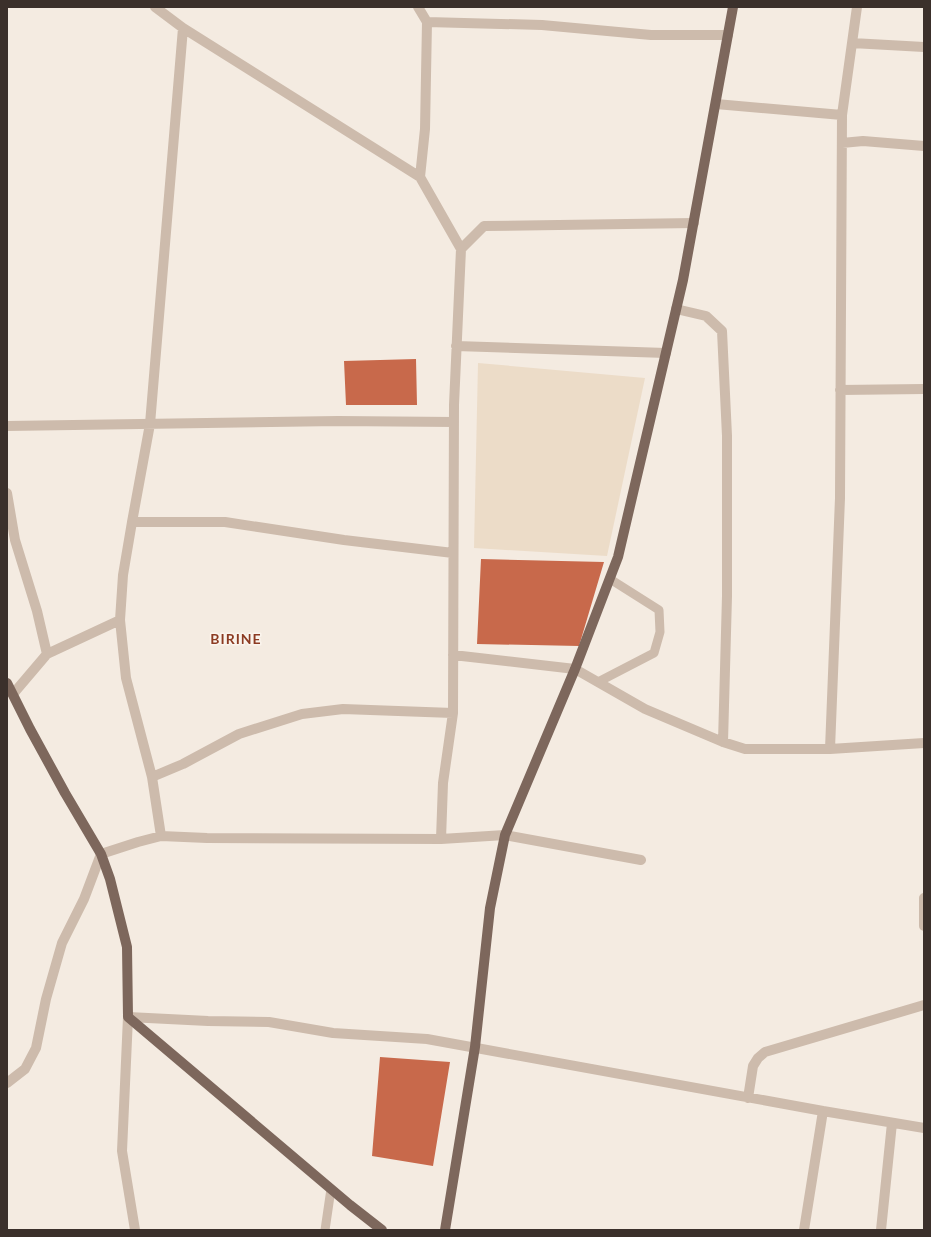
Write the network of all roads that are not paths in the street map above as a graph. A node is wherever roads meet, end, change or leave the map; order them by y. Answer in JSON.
{"nodes":[{"id":1,"x":155,"y":7,"type":"edge"},
{"id":2,"x":418,"y":7,"type":"edge"},
{"id":3,"x":733,"y":7,"type":"edge"},
{"id":4,"x":857,"y":7,"type":"edge"},
{"id":5,"x":427,"y":22,"type":"junction"},
{"id":6,"x":183,"y":28,"type":"junction"},
{"id":7,"x":728,"y":35,"type":"junction"},
{"id":8,"x":852,"y":43,"type":"junction"},
{"id":9,"x":924,"y":47,"type":"edge"},
{"id":10,"x":716,"y":104,"type":"junction"},
{"id":11,"x":842,"y":115,"type":"junction"},
{"id":12,"x":842,"y":143,"type":"junction"},
{"id":13,"x":924,"y":146,"type":"edge"},
{"id":14,"x":420,"y":177,"type":"junction"},
{"id":15,"x":694,"y":223,"type":"junction"},
{"id":16,"x":461,"y":249,"type":"junction"},
{"id":17,"x":676,"y":309,"type":"junction"},
{"id":18,"x":456,"y":346,"type":"junction"},
{"id":19,"x":666,"y":353,"type":"junction"},
{"id":20,"x":840,"y":390,"type":"junction"},
{"id":21,"x":924,"y":390,"type":"edge"},
{"id":22,"x":454,"y":422,"type":"junction"},
{"id":23,"x":150,"y":424,"type":"junction"},
{"id":24,"x":7,"y":426,"type":"edge"},
{"id":25,"x":7,"y":493,"type":"edge"},
{"id":26,"x":132,"y":522,"type":"junction"},
{"id":27,"x":453,"y":553,"type":"junction"},
{"id":28,"x":610,"y":579,"type":"junction"},
{"id":29,"x":120,"y":620,"type":"junction"},
{"id":30,"x":47,"y":654,"type":"junction"},
{"id":31,"x":453,"y":655,"type":"junction"},
{"id":32,"x":575,"y":668,"type":"junction"},
{"id":33,"x":598,"y":682,"type":"junction"},
{"id":34,"x":7,"y":683,"type":"edge"},
{"id":35,"x":13,"y":694,"type":"junction"},
{"id":36,"x":453,"y":713,"type":"junction"},
{"id":37,"x":723,"y":742,"type":"junction"},
{"id":38,"x":924,"y":742,"type":"edge"},
{"id":39,"x":830,"y":749,"type":"junction"},
{"id":40,"x":152,"y":777,"type":"junction"},
{"id":41,"x":505,"y":835,"type":"junction"},
{"id":42,"x":161,"y":836,"type":"junction"},
{"id":43,"x":441,"y":839,"type":"junction"},
{"id":44,"x":100,"y":854,"type":"junction"},
{"id":45,"x":641,"y":860,"type":"dead end"},
{"id":46,"x":924,"y":898,"type":"edge"},
{"id":47,"x":924,"y":926,"type":"edge"},
{"id":48,"x":924,"y":1005,"type":"edge"},
{"id":49,"x":128,"y":1017,"type":"junction"},
{"id":50,"x":475,"y":1047,"type":"junction"},
{"id":51,"x":7,"y":1083,"type":"edge"},
{"id":52,"x":748,"y":1098,"type":"junction"},
{"id":53,"x":823,"y":1112,"type":"junction"},
{"id":54,"x":892,"y":1123,"type":"junction"},
{"id":55,"x":924,"y":1128,"type":"edge"},
{"id":56,"x":331,"y":1189,"type":"junction"},
{"id":57,"x":135,"y":1230,"type":"edge"},
{"id":58,"x":325,"y":1230,"type":"edge"},
{"id":59,"x":382,"y":1230,"type":"edge"},
{"id":60,"x":446,"y":1230,"type":"edge"},
{"id":61,"x":804,"y":1230,"type":"edge"},
{"id":62,"x":881,"y":1230,"type":"edge"}],
"edges":[{"from":1,"to":6,"type":"street"},
{"from":2,"to":5,"type":"street"},
{"from":3,"to":7,"type":"main road"},
{"from":4,"to":8,"type":"street"},
{"from":5,"to":7,"type":"street"},
{"from":5,"to":14,"type":"street"},
{"from":6,"to":14,"type":"street"},
{"from":6,"to":23,"type":"street"},
{"from":7,"to":10,"type":"main road"},
{"from":8,"to":9,"type":"street"},
{"from":8,"to":11,"type":"street"},
{"from":10,"to":11,"type":"street"},
{"from":10,"to":15,"type":"main road"},
{"from":11,"to":12,"type":"street"},
{"from":12,"to":13,"type":"street"},
{"from":12,"to":20,"type":"street"},
{"from":14,"to":16,"type":"street"},
{"from":15,"to":16,"type":"street"},
{"from":15,"to":17,"type":"main road"},
{"from":16,"to":18,"type":"street"},
{"from":17,"to":19,"type":"main road"},
{"from":17,"to":37,"type":"street"},
{"from":18,"to":19,"type":"street"},
{"from":18,"to":22,"type":"street"},
{"from":19,"to":28,"type":"main road"},
{"from":20,"to":21,"type":"street"},
{"from":20,"to":39,"type":"street"},
{"from":22,"to":23,"type":"street"},
{"from":22,"to":27,"type":"street"},
{"from":23,"to":24,"type":"street"},
{"from":23,"to":26,"type":"street"},
{"from":25,"to":30,"type":"street"},
{"from":26,"to":27,"type":"street"},
{"from":26,"to":29,"type":"street"},
{"from":27,"to":31,"type":"street"},
{"from":28,"to":32,"type":"main road"},
{"from":28,"to":33,"type":"lane"},
{"from":29,"to":30,"type":"street"},
{"from":29,"to":40,"type":"street"},
{"from":30,"to":35,"type":"street"},
{"from":31,"to":32,"type":"street"},
{"from":31,"to":36,"type":"street"},
{"from":32,"to":33,"type":"street"},
{"from":32,"to":41,"type":"main road"},
{"from":33,"to":37,"type":"street"},
{"from":34,"to":35,"type":"main road"},
{"from":35,"to":44,"type":"main road"},
{"from":36,"to":40,"type":"street"},
{"from":36,"to":43,"type":"street"},
{"from":37,"to":39,"type":"street"},
{"from":38,"to":39,"type":"street"},
{"from":40,"to":42,"type":"street"},
{"from":41,"to":43,"type":"street"},
{"from":41,"to":45,"type":"street"},
{"from":41,"to":50,"type":"main road"},
{"from":42,"to":43,"type":"street"},
{"from":42,"to":44,"type":"street"},
{"from":44,"to":49,"type":"main road"},
{"from":44,"to":51,"type":"street"},
{"from":46,"to":47,"type":"street"},
{"from":48,"to":52,"type":"street"},
{"from":49,"to":50,"type":"street"},
{"from":49,"to":56,"type":"main road"},
{"from":49,"to":57,"type":"street"},
{"from":50,"to":52,"type":"street"},
{"from":50,"to":60,"type":"main road"},
{"from":52,"to":53,"type":"street"},
{"from":53,"to":54,"type":"street"},
{"from":53,"to":61,"type":"street"},
{"from":54,"to":55,"type":"street"},
{"from":54,"to":62,"type":"street"},
{"from":56,"to":58,"type":"lane"},
{"from":56,"to":59,"type":"main road"}]}
